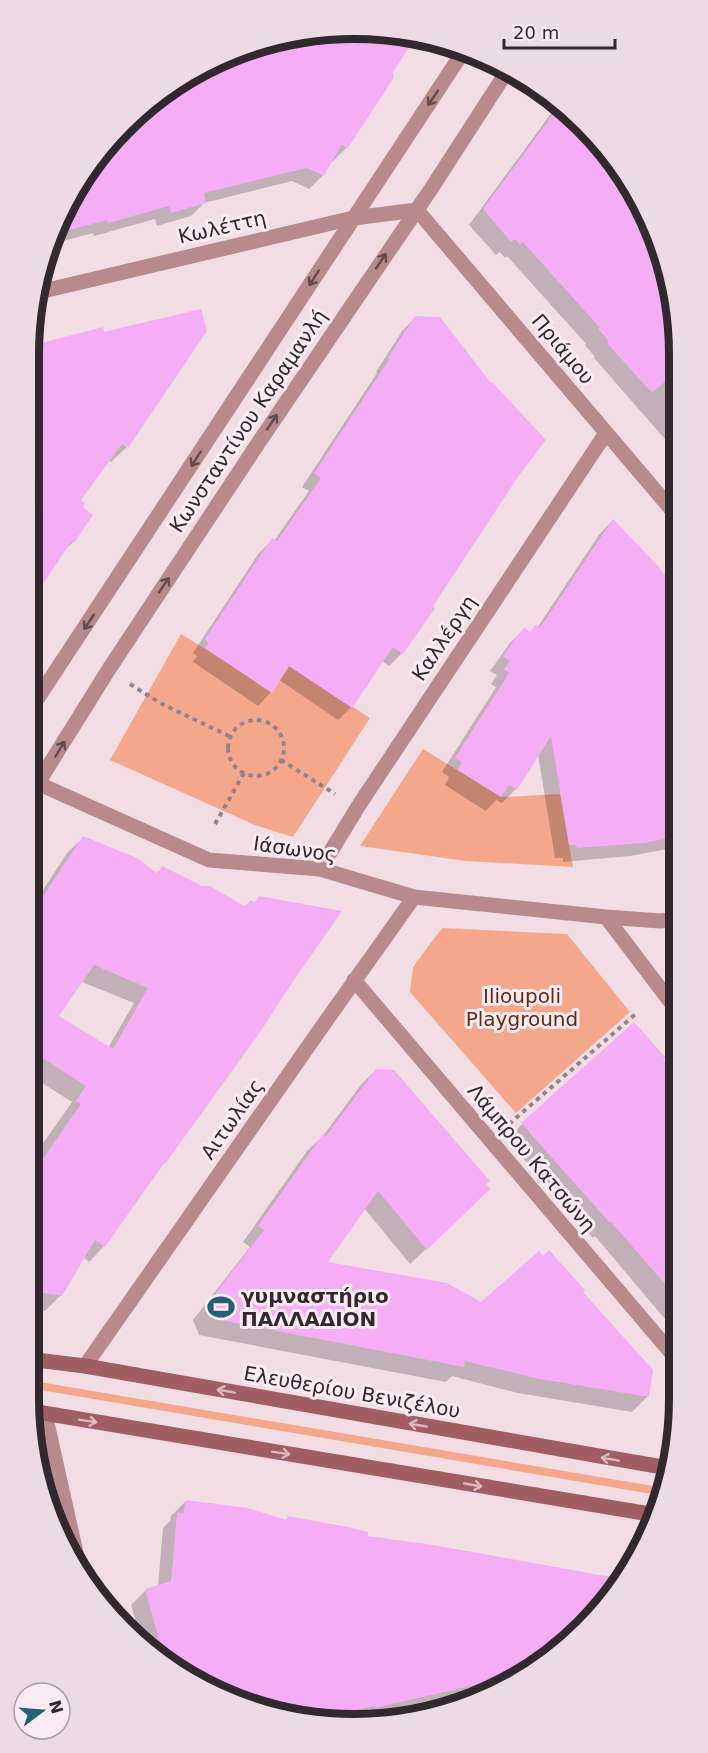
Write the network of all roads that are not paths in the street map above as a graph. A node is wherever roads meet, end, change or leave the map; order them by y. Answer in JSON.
{"nodes":[{"id":1,"x":459,"y":57,"type":"edge"},
{"id":2,"x":503,"y":76,"type":"edge"},
{"id":3,"x":417,"y":210,"type":"junction"},
{"id":4,"x":353,"y":218,"type":"junction"},
{"id":5,"x":46,"y":290,"type":"edge"},
{"id":6,"x":606,"y":433,"type":"junction"},
{"id":7,"x":669,"y":507,"type":"edge"},
{"id":8,"x":39,"y":696,"type":"edge"},
{"id":9,"x":39,"y":773,"type":"edge"},
{"id":10,"x":39,"y":785,"type":"edge"},
{"id":11,"x":320,"y":869,"type":"junction"},
{"id":12,"x":414,"y":897,"type":"junction"},
{"id":13,"x":606,"y":917,"type":"junction"},
{"id":14,"x":669,"y":920,"type":"edge"},
{"id":15,"x":354,"y":980,"type":"junction"},
{"id":16,"x":669,"y":1000,"type":"edge"},
{"id":17,"x":669,"y":1350,"type":"edge"},
{"id":18,"x":39,"y":1360,"type":"edge"},
{"id":19,"x":85,"y":1366,"type":"junction"},
{"id":20,"x":40,"y":1413,"type":"edge"},
{"id":21,"x":40,"y":1421,"type":"edge"},
{"id":22,"x":661,"y":1467,"type":"edge"},
{"id":23,"x":647,"y":1514,"type":"edge"},
{"id":24,"x":73,"y":1541,"type":"edge"}],
"edges":[{"from":1,"to":4,"type":"street","name":"Κωνσταντίνου Καραμανλή","one_way":true},
{"from":2,"to":3,"type":"street","name":"Κωνσταντίνου Καραμανλή"},
{"from":3,"to":4,"type":"street","name":"Κωλέττη"},
{"from":3,"to":6,"type":"street","name":"Πριάμου"},
{"from":9,"to":3,"type":"street","name":"Κωνσταντίνου Καραμανλή","one_way":true},
{"from":4,"to":5,"type":"street","name":"Κωλέττη"},
{"from":4,"to":8,"type":"street","name":"Κωνσταντίνου Καραμανλή","one_way":true},
{"from":6,"to":7,"type":"street","name":"Πριάμου"},
{"from":6,"to":11,"type":"street","name":"Καλλέργη"},
{"from":10,"to":11,"type":"street","name":"Ιάσωνος"},
{"from":11,"to":12,"type":"street","name":"Ιάσωνος"},
{"from":12,"to":13,"type":"street","name":"Ιάσωνος"},
{"from":12,"to":15,"type":"street","name":"Αιτωλίας"},
{"from":13,"to":14,"type":"street","name":"Ιάσωνος"},
{"from":13,"to":16,"type":"street"},
{"from":15,"to":17,"type":"street","name":"Λάμπρου Κατσώνη"},
{"from":15,"to":19,"type":"street","name":"Αιτωλίας"},
{"from":18,"to":19,"type":"main road","name":"Ελευθερίου Βενιζέλου"},
{"from":22,"to":19,"type":"main road","name":"Ελευθερίου Βενιζέλου","one_way":true},
{"from":20,"to":23,"type":"main road","one_way":true},
{"from":21,"to":24,"type":"street"}]}
